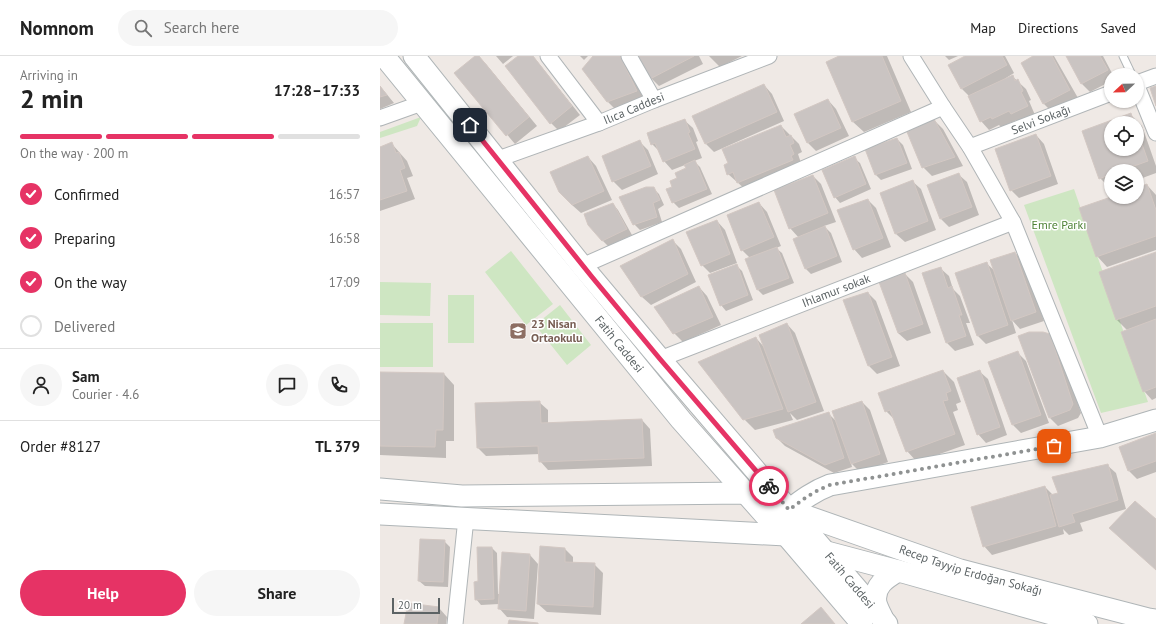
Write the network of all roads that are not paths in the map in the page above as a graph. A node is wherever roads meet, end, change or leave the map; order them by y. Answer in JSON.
{"nodes":[{"id":1,"x":384,"y":56,"type":"edge"},
{"id":2,"x":414,"y":56,"type":"edge"},
{"id":3,"x":548,"y":56,"type":"edge"},
{"id":4,"x":629,"y":56,"type":"edge"},
{"id":5,"x":769,"y":56,"type":"edge"},
{"id":6,"x":911,"y":56,"type":"edge"},
{"id":7,"x":1123,"y":56,"type":"edge"},
{"id":8,"x":1129,"y":68,"type":"edge"},
{"id":9,"x":1156,"y":76,"type":"edge"},
{"id":10,"x":1144,"y":80,"type":"edge"},
{"id":11,"x":1104,"y":96,"type":"edge"},
{"id":12,"x":654,"y":100,"type":"junction"},
{"id":13,"x":422,"y":103,"type":"junction"},
{"id":14,"x":1144,"y":103,"type":"edge"},
{"id":15,"x":943,"y":107,"type":"junction"},
{"id":16,"x":380,"y":118,"type":"edge"},
{"id":17,"x":599,"y":123,"type":"junction"},
{"id":18,"x":1156,"y":133,"type":"edge"},
{"id":19,"x":970,"y":147,"type":"junction"},
{"id":20,"x":498,"y":159,"type":"junction"},
{"id":21,"x":1013,"y":222,"type":"junction"},
{"id":22,"x":582,"y":266,"type":"junction"},
{"id":23,"x":660,"y":359,"type":"junction"},
{"id":24,"x":1156,"y":420,"type":"edge"},
{"id":25,"x":1100,"y":437,"type":"junction"},
{"id":26,"x":380,"y":489,"type":"edge"},
{"id":27,"x":746,"y":493,"type":"junction"},
{"id":28,"x":789,"y":510,"type":"junction"},
{"id":29,"x":380,"y":514,"type":"edge"},
{"id":30,"x":466,"y":518,"type":"junction"},
{"id":31,"x":786,"y":535,"type":"junction"},
{"id":32,"x":825,"y":552,"type":"junction"},
{"id":33,"x":898,"y":571,"type":"junction"},
{"id":34,"x":1156,"y":620,"type":"edge"},
{"id":35,"x":885,"y":622,"type":"edge"},
{"id":36,"x":456,"y":624,"type":"edge"},
{"id":37,"x":862,"y":624,"type":"edge"},
{"id":38,"x":1087,"y":624,"type":"edge"}],
"edges":[{"from":1,"to":13,"type":"main road","name":"Fatih Caddesi"},
{"from":2,"to":20,"type":"main road","name":"Fatih Caddesi"},
{"from":3,"to":17,"type":"street"},
{"from":4,"to":12,"type":"street"},
{"from":5,"to":12,"type":"street","name":"Ilıca Caddesi"},
{"from":6,"to":15,"type":"street"},
{"from":7,"to":8,"type":"lane"},
{"from":9,"to":10,"type":"street"},
{"from":11,"to":19,"type":"street","name":"Selvi Sokağı"},
{"from":12,"to":17,"type":"street","name":"Ilıca Caddesi"},
{"from":13,"to":16,"type":"street"},
{"from":13,"to":27,"type":"main road","name":"Fatih Caddesi"},
{"from":14,"to":18,"type":"street"},
{"from":15,"to":19,"type":"street"},
{"from":15,"to":22,"type":"street"},
{"from":17,"to":20,"type":"street","name":"Ilıca Caddesi"},
{"from":19,"to":21,"type":"street"},
{"from":20,"to":22,"type":"main road","name":"Fatih Caddesi"},
{"from":21,"to":23,"type":"street","name":"Ihlamur sokak"},
{"from":21,"to":25,"type":"street"},
{"from":22,"to":23,"type":"main road","name":"Fatih Caddesi"},
{"from":23,"to":28,"type":"main road","name":"Fatih Caddesi"},
{"from":24,"to":25,"type":"main road"},
{"from":25,"to":28,"type":"main road"},
{"from":26,"to":27,"type":"main road"},
{"from":27,"to":28,"type":"main road","name":"Recep Tayyip Erdoğan Sokağı"},
{"from":27,"to":31,"type":"main road","name":"Fatih Caddesi"},
{"from":28,"to":32,"type":"main road","name":"Fatih Caddesi"},
{"from":28,"to":34,"type":"main road","name":"Recep Tayyip Erdoğan Sokağı"},
{"from":29,"to":30,"type":"main road"},
{"from":30,"to":31,"type":"main road"},
{"from":30,"to":36,"type":"street"},
{"from":31,"to":32,"type":"main road","name":"Recep Tayyip Erdoğan Sokağı"},
{"from":31,"to":37,"type":"main road","name":"Fatih Caddesi"},
{"from":32,"to":33,"type":"main road","name":"Recep Tayyip Erdoğan Sokağı"},
{"from":32,"to":35,"type":"main road","name":"Fatih Caddesi"},
{"from":33,"to":35,"type":"main road"},
{"from":33,"to":38,"type":"main road","name":"Recep Tayyip Erdoğan Sokağı"}]}
